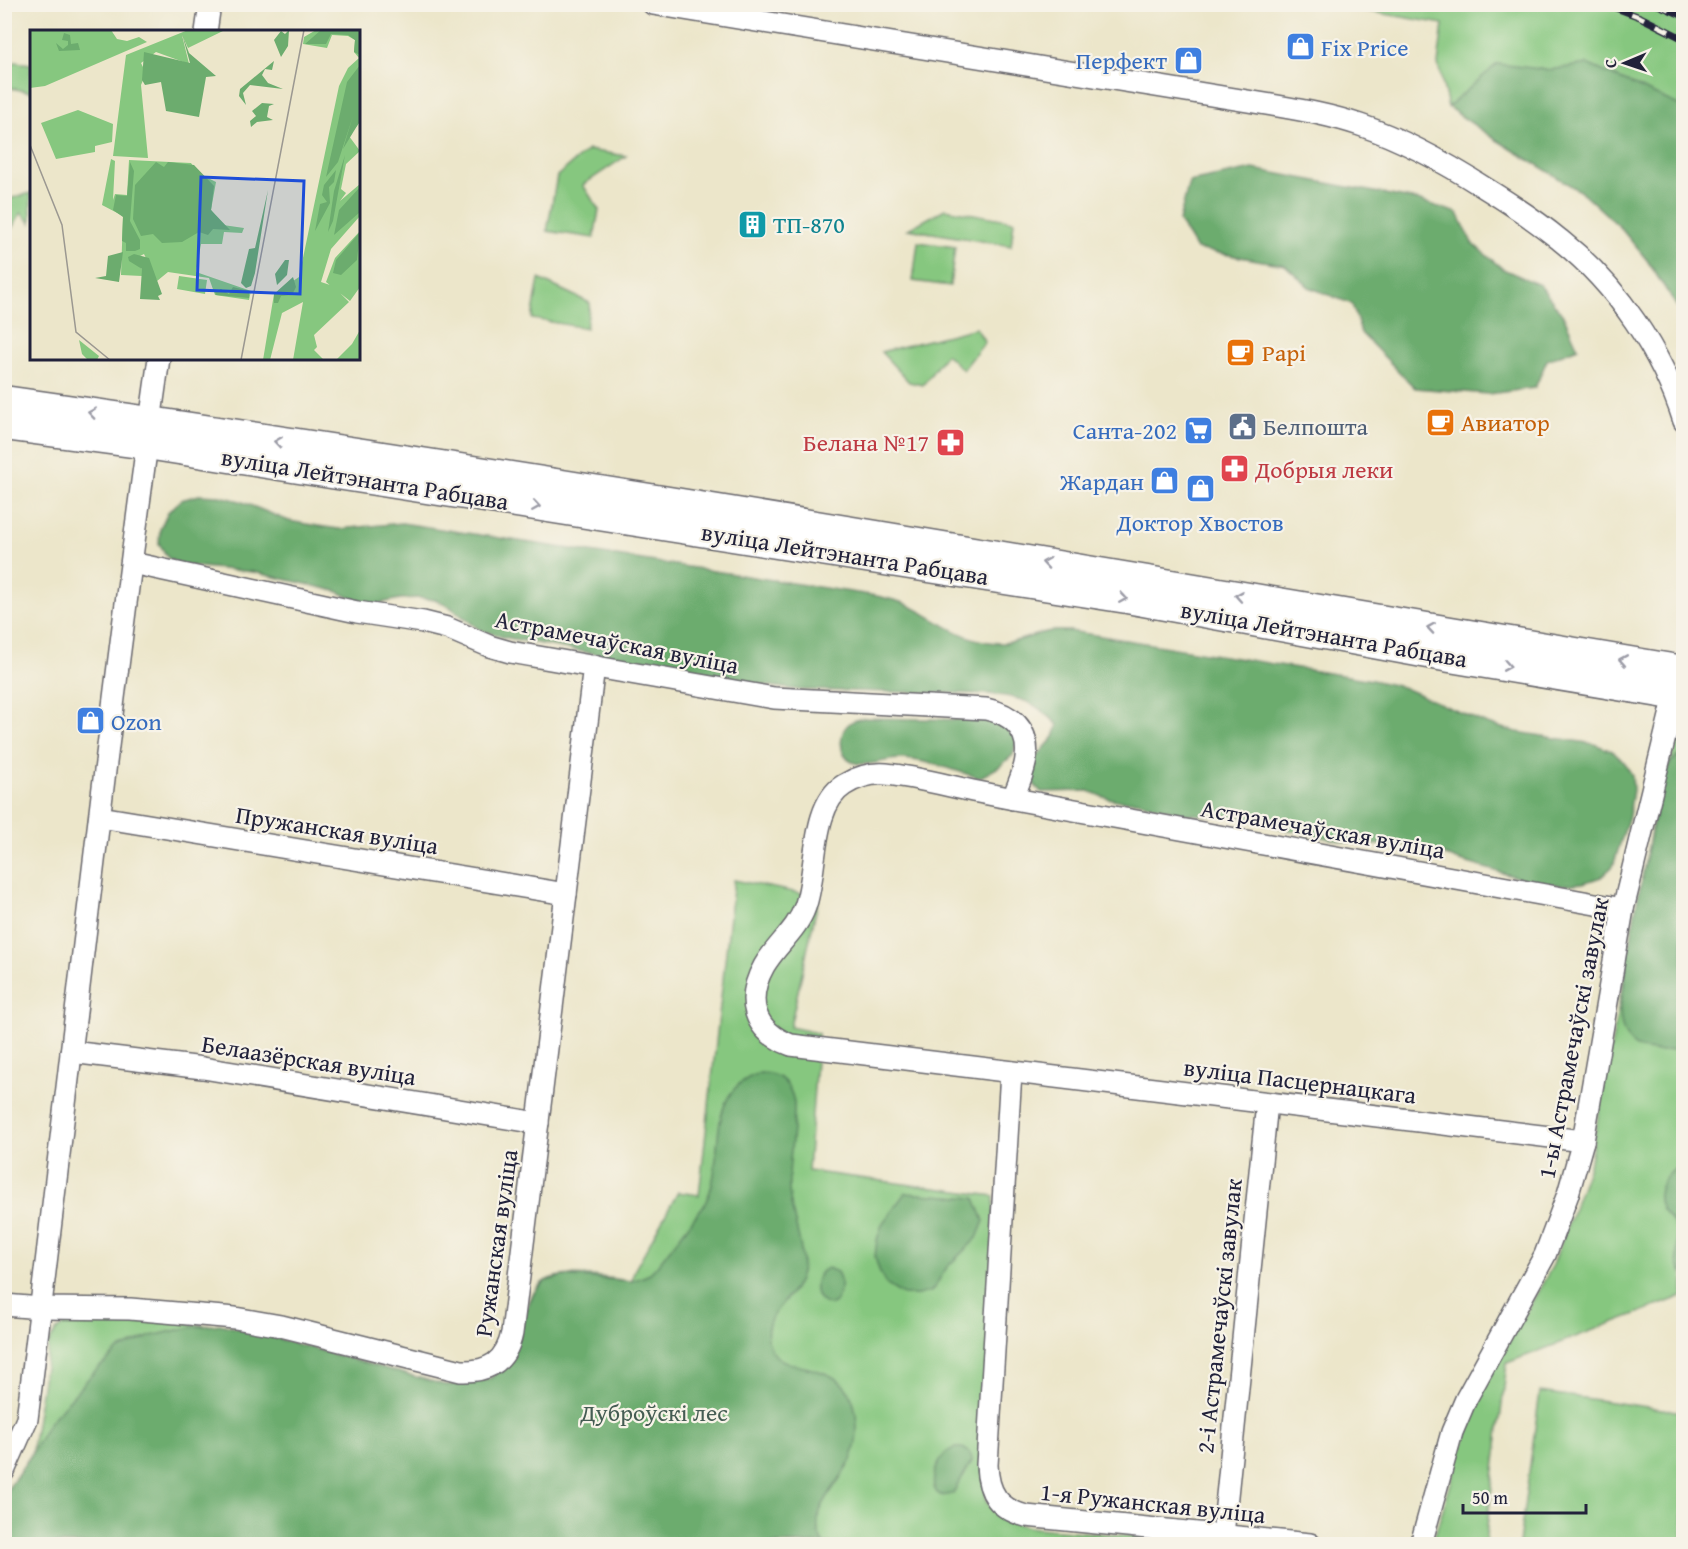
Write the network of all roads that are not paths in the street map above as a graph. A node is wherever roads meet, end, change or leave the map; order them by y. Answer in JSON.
{"nodes":[{"id":1,"x":210,"y":4,"type":"edge"},
{"id":2,"x":652,"y":4,"type":"edge"},
{"id":3,"x":206,"y":30,"type":"edge"},
{"id":4,"x":159,"y":360,"type":"edge"},
{"id":5,"x":4,"y":401,"type":"edge"},
{"id":6,"x":1683,"y":421,"type":"edge"},
{"id":7,"x":4,"y":425,"type":"edge"},
{"id":8,"x":148,"y":433,"type":"junction"},
{"id":9,"x":132,"y":563,"type":"junction"},
{"id":10,"x":594,"y":666,"type":"junction"},
{"id":11,"x":1681,"y":677,"type":"edge"},
{"id":12,"x":1013,"y":799,"type":"junction"},
{"id":13,"x":100,"y":818,"type":"junction"},
{"id":14,"x":821,"y":823,"type":"joint"},
{"id":15,"x":566,"y":894,"type":"junction"},
{"id":16,"x":1623,"y":909,"type":"junction"},
{"id":17,"x":71,"y":1052,"type":"junction"},
{"id":18,"x":1011,"y":1072,"type":"junction"},
{"id":19,"x":1267,"y":1102,"type":"junction"},
{"id":20,"x":538,"y":1123,"type":"junction"},
{"id":21,"x":1583,"y":1141,"type":"junction"},
{"id":22,"x":4,"y":1305,"type":"edge"},
{"id":23,"x":41,"y":1308,"type":"junction"},
{"id":24,"x":4,"y":1471,"type":"edge"},
{"id":25,"x":1223,"y":1535,"type":"junction"},
{"id":26,"x":1310,"y":1545,"type":"edge"},
{"id":27,"x":1421,"y":1545,"type":"edge"}],
"edges":[{"from":1,"to":3,"type":"street"},
{"from":2,"to":6,"type":"street"},
{"from":4,"to":8,"type":"street"},
{"from":8,"to":5,"type":"highway","name":"вуліца Лейтэнанта Рабцава","one_way":true},
{"from":7,"to":8,"type":"highway","name":"вуліца Лейтэнанта Рабцава"},
{"from":8,"to":9,"type":"street"},
{"from":8,"to":11,"type":"highway","name":"вуліца Лейтэнанта Рабцава"},
{"from":9,"to":10,"type":"street","name":"Астрамечаўская вуліца"},
{"from":9,"to":13,"type":"street"},
{"from":10,"to":12,"type":"street","name":"Астрамечаўская вуліца"},
{"from":10,"to":15,"type":"street","name":"Ружанская вуліца"},
{"from":11,"to":16,"type":"street","name":"1-ы Астрамечаўскі завулак"},
{"from":12,"to":14,"type":"street","name":"Астрамечаўская вуліца"},
{"from":12,"to":16,"type":"street","name":"Астрамечаўская вуліца"},
{"from":13,"to":15,"type":"street","name":"Пружанская вуліца"},
{"from":13,"to":17,"type":"street"},
{"from":14,"to":18,"type":"street","name":"вуліца Пасцернацкага"},
{"from":15,"to":20,"type":"street","name":"Ружанская вуліца"},
{"from":16,"to":21,"type":"street","name":"1-ы Астрамечаўскі завулак"},
{"from":17,"to":20,"type":"street","name":"Белаазёрская вуліца"},
{"from":17,"to":23,"type":"street"},
{"from":18,"to":19,"type":"street","name":"вуліца Пасцернацкага"},
{"from":18,"to":25,"type":"street","name":"1-я Ружанская вуліца"},
{"from":19,"to":21,"type":"street","name":"вуліца Пасцернацкага"},
{"from":19,"to":25,"type":"street","name":"2-і Астрамечаўскі завулак"},
{"from":20,"to":23,"type":"street","name":"Ружанская вуліца"},
{"from":21,"to":27,"type":"street","name":"1-ы Астрамечаўскі завулак"},
{"from":22,"to":23,"type":"street","name":"Ружанская вуліца"},
{"from":23,"to":24,"type":"street"},
{"from":25,"to":26,"type":"street","name":"1-я Ружанская вуліца"}]}
